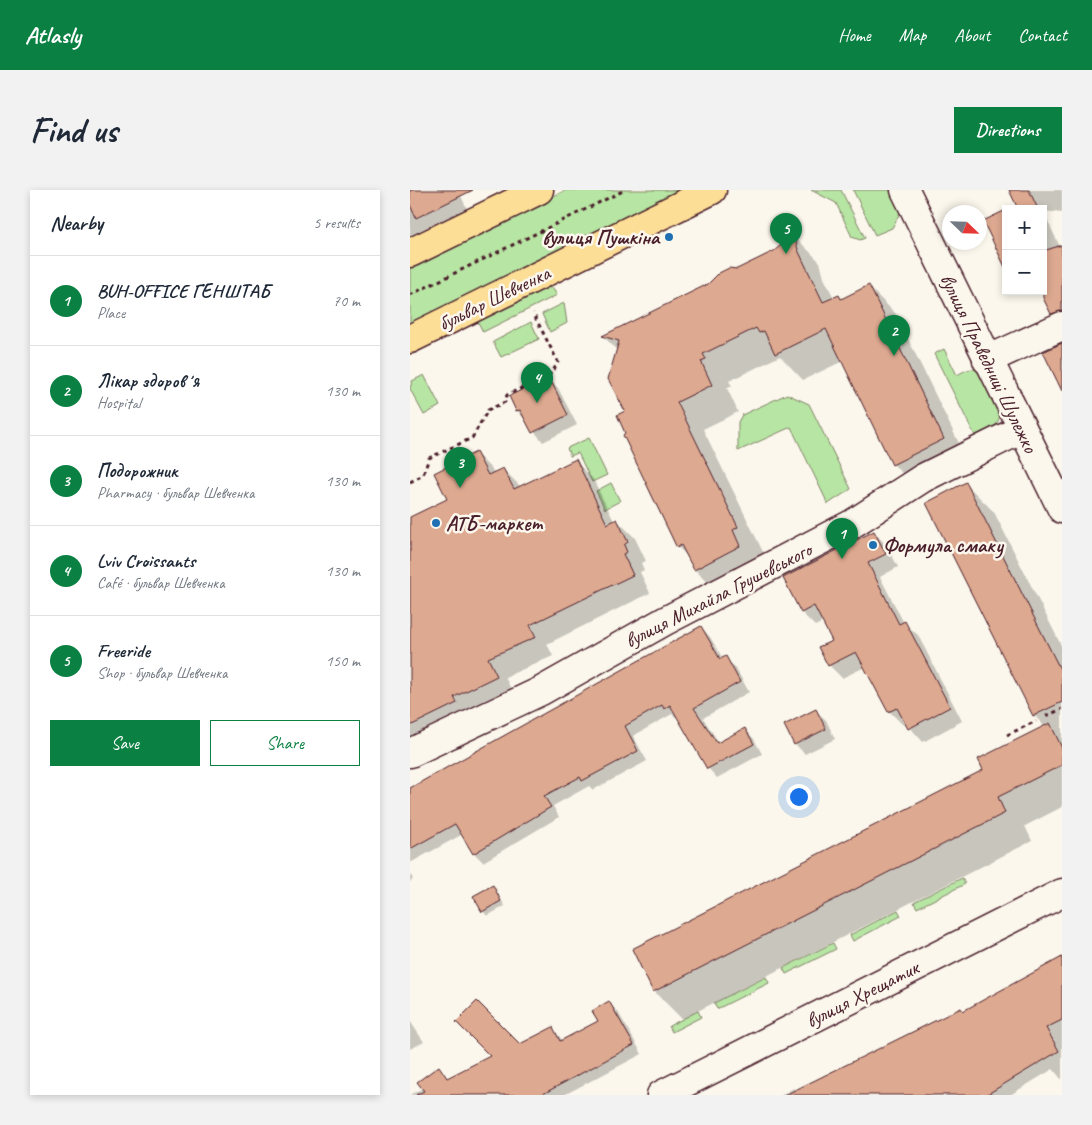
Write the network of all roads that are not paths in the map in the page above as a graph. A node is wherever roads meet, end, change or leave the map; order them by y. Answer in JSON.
{"nodes":[{"id":1,"x":539,"y":190,"type":"edge"},
{"id":2,"x":712,"y":190,"type":"edge"},
{"id":3,"x":905,"y":190,"type":"edge"},
{"id":4,"x":410,"y":253,"type":"edge"},
{"id":5,"x":1062,"y":326,"type":"edge"},
{"id":6,"x":410,"y":339,"type":"edge"},
{"id":7,"x":987,"y":360,"type":"junction"},
{"id":8,"x":1022,"y":429,"type":"junction"},
{"id":9,"x":1062,"y":509,"type":"edge"},
{"id":10,"x":410,"y":754,"type":"edge"},
{"id":11,"x":1062,"y":894,"type":"edge"},
{"id":12,"x":661,"y":1095,"type":"edge"}],
"edges":[{"from":1,"to":4,"type":"main road"},
{"from":2,"to":6,"type":"main road","name":"бульвар Шевченка"},
{"from":3,"to":7,"type":"street","name":"вулиця Праведниці Шулежко"},
{"from":5,"to":7,"type":"street"},
{"from":7,"to":8,"type":"street","name":"вулиця Праведниці Шулежко"},
{"from":8,"to":9,"type":"street","name":"вулиця Праведниці Шулежко"},
{"from":8,"to":10,"type":"street","name":"вулиця Михайла Грушевського"},
{"from":11,"to":12,"type":"street","name":"вулиця Хрещатик"}]}
